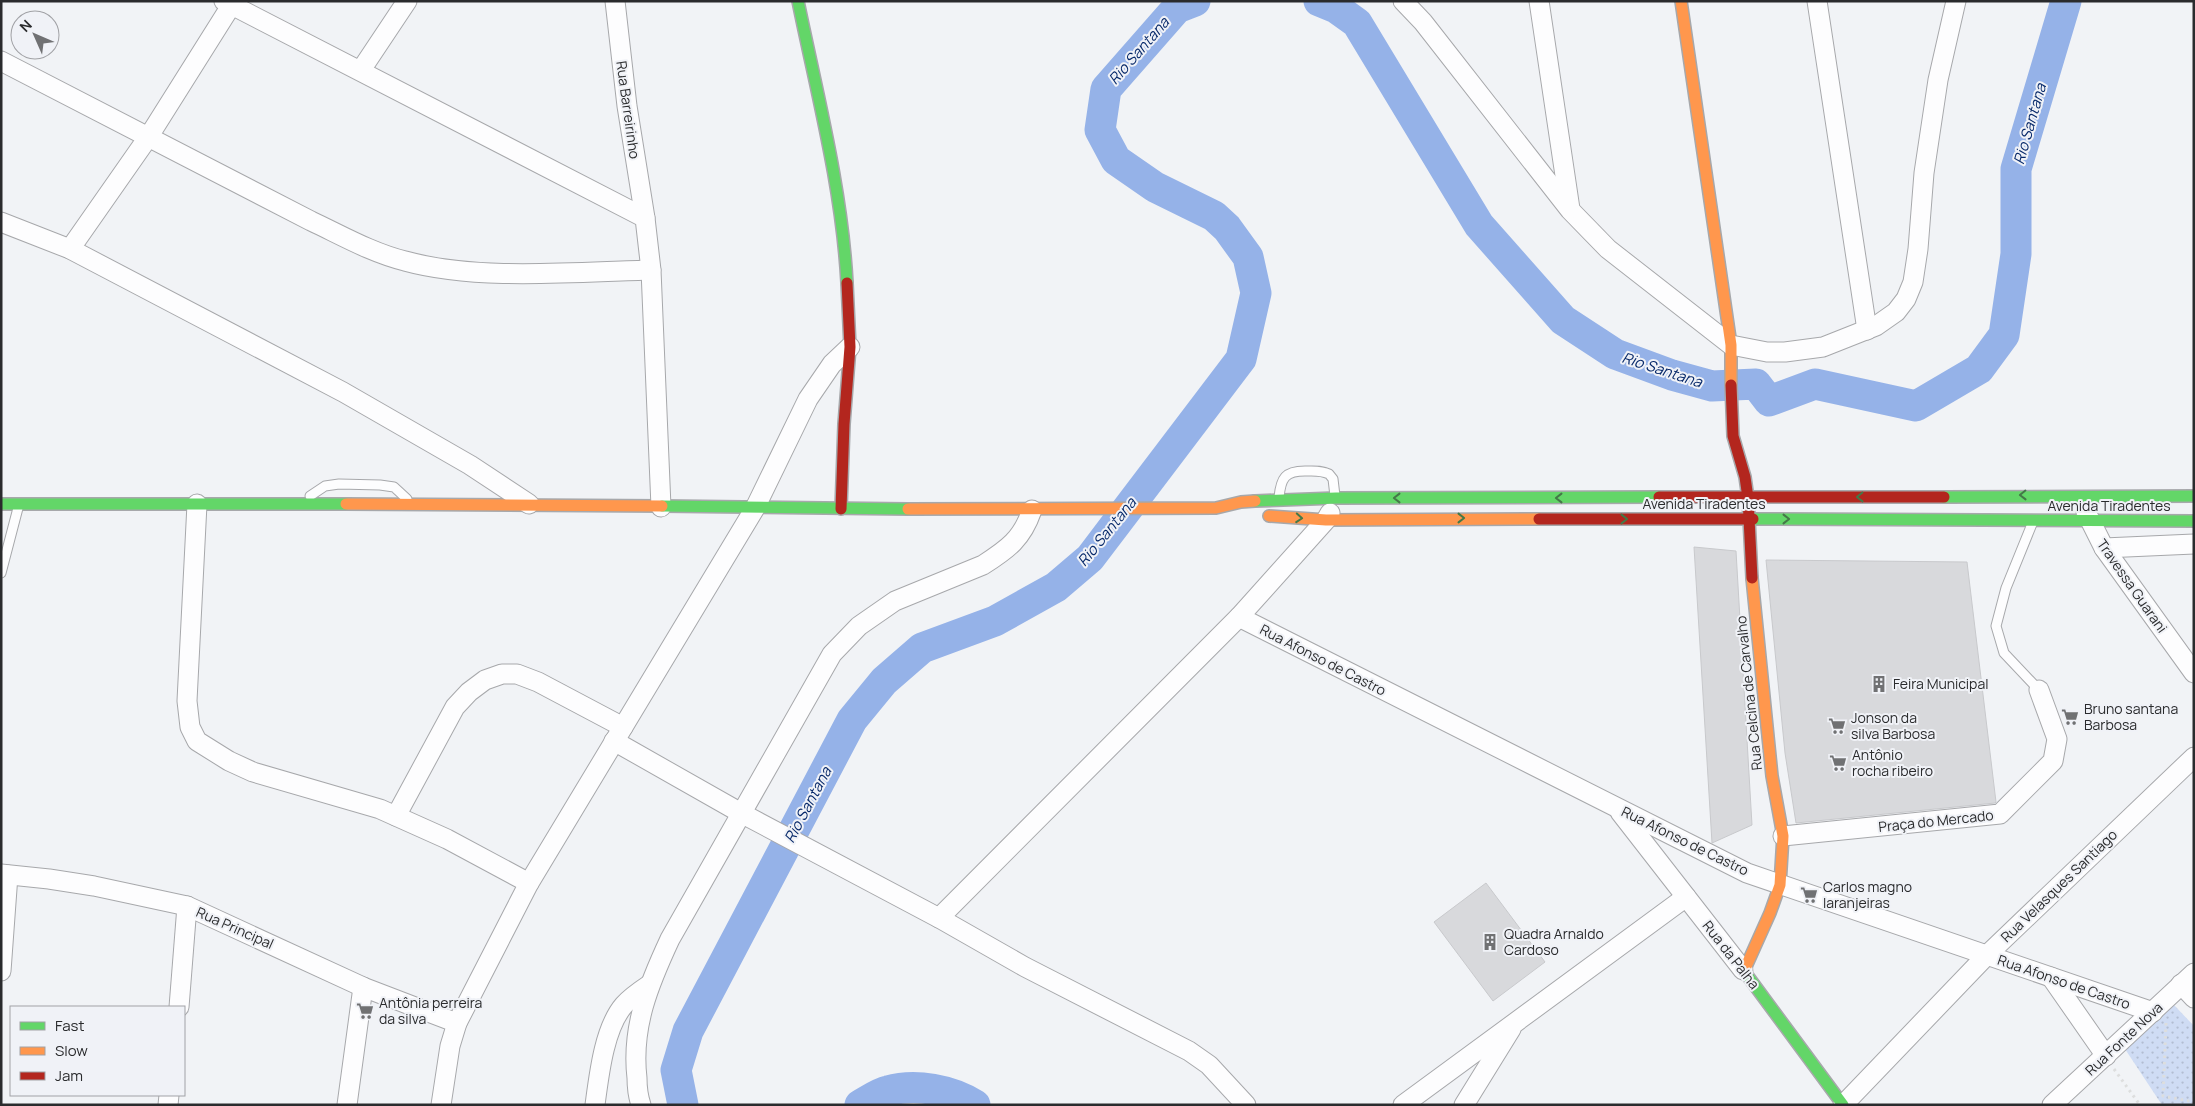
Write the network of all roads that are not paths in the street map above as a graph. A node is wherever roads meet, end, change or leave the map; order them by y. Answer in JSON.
{"nodes":[{"id":1,"x":407,"y":1,"type":"edge"},
{"id":2,"x":614,"y":1,"type":"edge"},
{"id":3,"x":798,"y":1,"type":"edge"},
{"id":4,"x":1403,"y":1,"type":"edge"},
{"id":5,"x":1539,"y":1,"type":"edge"},
{"id":6,"x":1681,"y":1,"type":"edge"},
{"id":7,"x":1818,"y":1,"type":"edge"},
{"id":8,"x":1956,"y":1,"type":"edge"},
{"id":9,"x":230,"y":3,"type":"edge"},
{"id":10,"x":1,"y":61,"type":"edge"},
{"id":11,"x":360,"y":70,"type":"junction"},
{"id":12,"x":148,"y":136,"type":"junction"},
{"id":13,"x":1570,"y":210,"type":"junction"},
{"id":14,"x":645,"y":218,"type":"junction"},
{"id":15,"x":1,"y":222,"type":"edge"},
{"id":16,"x":70,"y":249,"type":"junction"},
{"id":17,"x":651,"y":270,"type":"junction"},
{"id":18,"x":1867,"y":330,"type":"junction"},
{"id":19,"x":1731,"y":345,"type":"junction"},
{"id":20,"x":850,"y":346,"type":"junction"},
{"id":21,"x":2079,"y":495,"type":"junction"},
{"id":22,"x":2194,"y":496,"type":"edge"},
{"id":23,"x":1336,"y":498,"type":"junction"},
{"id":24,"x":1748,"y":498,"type":"junction"},
{"id":25,"x":1279,"y":500,"type":"junction"},
{"id":26,"x":1,"y":504,"type":"edge"},
{"id":27,"x":19,"y":504,"type":"junction"},
{"id":28,"x":197,"y":504,"type":"junction"},
{"id":29,"x":304,"y":504,"type":"junction"},
{"id":30,"x":411,"y":504,"type":"junction"},
{"id":31,"x":529,"y":504,"type":"junction"},
{"id":32,"x":661,"y":506,"type":"junction"},
{"id":33,"x":755,"y":508,"type":"junction"},
{"id":34,"x":1216,"y":508,"type":"junction"},
{"id":35,"x":841,"y":509,"type":"junction"},
{"id":36,"x":1032,"y":510,"type":"junction"},
{"id":37,"x":1240,"y":513,"type":"dead end"},
{"id":38,"x":1254,"y":515,"type":"dead end"},
{"id":39,"x":1278,"y":517,"type":"junction"},
{"id":40,"x":1748,"y":519,"type":"junction"},
{"id":41,"x":1326,"y":520,"type":"junction"},
{"id":42,"x":2033,"y":521,"type":"junction"},
{"id":43,"x":2089,"y":521,"type":"junction"},
{"id":44,"x":2194,"y":521,"type":"edge"},
{"id":45,"x":2194,"y":544,"type":"edge"},
{"id":46,"x":2104,"y":548,"type":"junction"},
{"id":47,"x":1,"y":573,"type":"edge"},
{"id":48,"x":1239,"y":617,"type":"junction"},
{"id":49,"x":2194,"y":673,"type":"edge"},
{"id":50,"x":2039,"y":690,"type":"joint"},
{"id":51,"x":619,"y":734,"type":"junction"},
{"id":52,"x":2194,"y":757,"type":"edge"},
{"id":53,"x":1616,"y":807,"type":"junction"},
{"id":54,"x":741,"y":813,"type":"junction"},
{"id":55,"x":396,"y":816,"type":"junction"},
{"id":56,"x":1783,"y":836,"type":"junction"},
{"id":57,"x":5,"y":874,"type":"edge"},
{"id":58,"x":529,"y":883,"type":"junction"},
{"id":59,"x":1780,"y":885,"type":"junction"},
{"id":60,"x":1686,"y":897,"type":"junction"},
{"id":61,"x":187,"y":906,"type":"junction"},
{"id":62,"x":939,"y":918,"type":"junction"},
{"id":63,"x":1986,"y":956,"type":"junction"},
{"id":64,"x":1743,"y":970,"type":"junction"},
{"id":65,"x":1,"y":971,"type":"edge"},
{"id":66,"x":2051,"y":977,"type":"junction"},
{"id":67,"x":2190,"y":985,"type":"edge"},
{"id":68,"x":363,"y":986,"type":"junction"},
{"id":69,"x":648,"y":986,"type":"junction"},
{"id":70,"x":178,"y":1006,"type":"edge"},
{"id":71,"x":2153,"y":1012,"type":"junction"},
{"id":72,"x":1517,"y":1020,"type":"junction"},
{"id":73,"x":457,"y":1023,"type":"junction"},
{"id":74,"x":2106,"y":1056,"type":"junction"},
{"id":75,"x":1247,"y":1104,"type":"edge"},
{"id":76,"x":347,"y":1105,"type":"edge"},
{"id":77,"x":441,"y":1105,"type":"edge"},
{"id":78,"x":595,"y":1105,"type":"edge"},
{"id":79,"x":641,"y":1105,"type":"edge"},
{"id":80,"x":1403,"y":1105,"type":"edge"},
{"id":81,"x":1464,"y":1105,"type":"edge"},
{"id":82,"x":1843,"y":1105,"type":"edge"},
{"id":83,"x":2052,"y":1105,"type":"edge"}],
"edges":[{"from":1,"to":11,"type":"street"},
{"from":2,"to":14,"type":"street","name":"Rua Barreirinho"},
{"from":3,"to":20,"type":"main road"},
{"from":4,"to":13,"type":"street"},
{"from":5,"to":13,"type":"street"},
{"from":6,"to":19,"type":"main road","name":"Rua Celcina de Carvalho"},
{"from":7,"to":18,"type":"street"},
{"from":8,"to":18,"type":"street"},
{"from":9,"to":11,"type":"street"},
{"from":9,"to":12,"type":"street"},
{"from":10,"to":12,"type":"street"},
{"from":11,"to":14,"type":"street"},
{"from":12,"to":16,"type":"street"},
{"from":12,"to":17,"type":"street"},
{"from":13,"to":19,"type":"street"},
{"from":14,"to":17,"type":"street","name":"Rua Barreirinho"},
{"from":15,"to":16,"type":"street"},
{"from":16,"to":31,"type":"street"},
{"from":17,"to":32,"type":"street","name":"Rua Barreirinho"},
{"from":18,"to":19,"type":"street"},
{"from":19,"to":24,"type":"main road","name":"Rua Celcina de Carvalho"},
{"from":20,"to":33,"type":"street"},
{"from":20,"to":35,"type":"main road"},
{"from":21,"to":22,"type":"main road"},
{"from":21,"to":24,"type":"main road","one_way":true},
{"from":21,"to":43,"type":"street","name":"Travessa Guarani"},
{"from":24,"to":23,"type":"main road","one_way":true},
{"from":23,"to":25,"type":"main road"},
{"from":23,"to":25,"type":"lane"},
{"from":23,"to":41,"type":"street"},
{"from":24,"to":40,"type":"main road","name":"Rua Celcina de Carvalho"},
{"from":25,"to":34,"type":"main road"},
{"from":25,"to":39,"type":"lane"},
{"from":26,"to":27,"type":"main road"},
{"from":27,"to":28,"type":"main road"},
{"from":27,"to":47,"type":"lane"},
{"from":28,"to":29,"type":"main road"},
{"from":28,"to":55,"type":"street"},
{"from":29,"to":30,"type":"main road"},
{"from":29,"to":30,"type":"lane"},
{"from":30,"to":31,"type":"main road"},
{"from":31,"to":32,"type":"main road"},
{"from":32,"to":33,"type":"main road"},
{"from":33,"to":35,"type":"main road"},
{"from":33,"to":51,"type":"street"},
{"from":34,"to":36,"type":"main road"},
{"from":34,"to":37,"type":"main road"},
{"from":35,"to":36,"type":"main road"},
{"from":36,"to":54,"type":"street"},
{"from":38,"to":39,"type":"main road","name":"Avenida Tiradentes"},
{"from":39,"to":41,"type":"main road","name":"Avenida Tiradentes","one_way":true},
{"from":41,"to":40,"type":"main road","name":"Avenida Tiradentes","one_way":true},
{"from":40,"to":42,"type":"main road","name":"Avenida Tiradentes","one_way":true},
{"from":40,"to":56,"type":"main road","name":"Rua Celcina de Carvalho"},
{"from":41,"to":48,"type":"street"},
{"from":42,"to":43,"type":"main road","name":"Avenida Tiradentes"},
{"from":42,"to":50,"type":"lane"},
{"from":43,"to":44,"type":"main road","name":"Avenida Tiradentes"},
{"from":43,"to":46,"type":"street","name":"Travessa Guarani"},
{"from":45,"to":46,"type":"street"},
{"from":46,"to":49,"type":"street","name":"Travessa Guarani"},
{"from":48,"to":53,"type":"street","name":"Rua Afonso de Castro"},
{"from":48,"to":62,"type":"street"},
{"from":50,"to":56,"type":"street","name":"Praça do Mercado"},
{"from":51,"to":54,"type":"street"},
{"from":51,"to":55,"type":"street"},
{"from":51,"to":58,"type":"street"},
{"from":52,"to":63,"type":"street","name":"Rua Velasques Santiago"},
{"from":53,"to":59,"type":"street","name":"Rua Afonso de Castro"},
{"from":53,"to":60,"type":"street","name":"Rua da Palha"},
{"from":54,"to":62,"type":"street"},
{"from":54,"to":69,"type":"street"},
{"from":55,"to":58,"type":"street"},
{"from":56,"to":59,"type":"main road","name":"Rua Celcina de Carvalho"},
{"from":57,"to":61,"type":"street","name":"Rua Principal"},
{"from":57,"to":65,"type":"street"},
{"from":58,"to":73,"type":"street"},
{"from":59,"to":63,"type":"street","name":"Rua Afonso de Castro"},
{"from":59,"to":64,"type":"main road","name":"Rua Celcina de Carvalho"},
{"from":60,"to":64,"type":"street","name":"Rua da Palha"},
{"from":60,"to":72,"type":"street"},
{"from":61,"to":68,"type":"street","name":"Rua Principal"},
{"from":61,"to":70,"type":"street"},
{"from":62,"to":75,"type":"street"},
{"from":63,"to":66,"type":"street","name":"Rua Afonso de Castro"},
{"from":63,"to":82,"type":"street","name":"Rua Velasques Santiago"},
{"from":64,"to":82,"type":"main road","name":"Rua da Palha"},
{"from":66,"to":71,"type":"street","name":"Rua Afonso de Castro"},
{"from":66,"to":74,"type":"street"},
{"from":67,"to":71,"type":"street","name":"Rua Fonte Nova"},
{"from":68,"to":73,"type":"street","name":"Rua Principal"},
{"from":68,"to":76,"type":"street"},
{"from":69,"to":78,"type":"street"},
{"from":69,"to":79,"type":"street"},
{"from":71,"to":74,"type":"street","name":"Rua Fonte Nova"},
{"from":72,"to":80,"type":"street"},
{"from":72,"to":81,"type":"street"},
{"from":73,"to":77,"type":"street"},
{"from":74,"to":83,"type":"street","name":"Rua Fonte Nova"}]}
